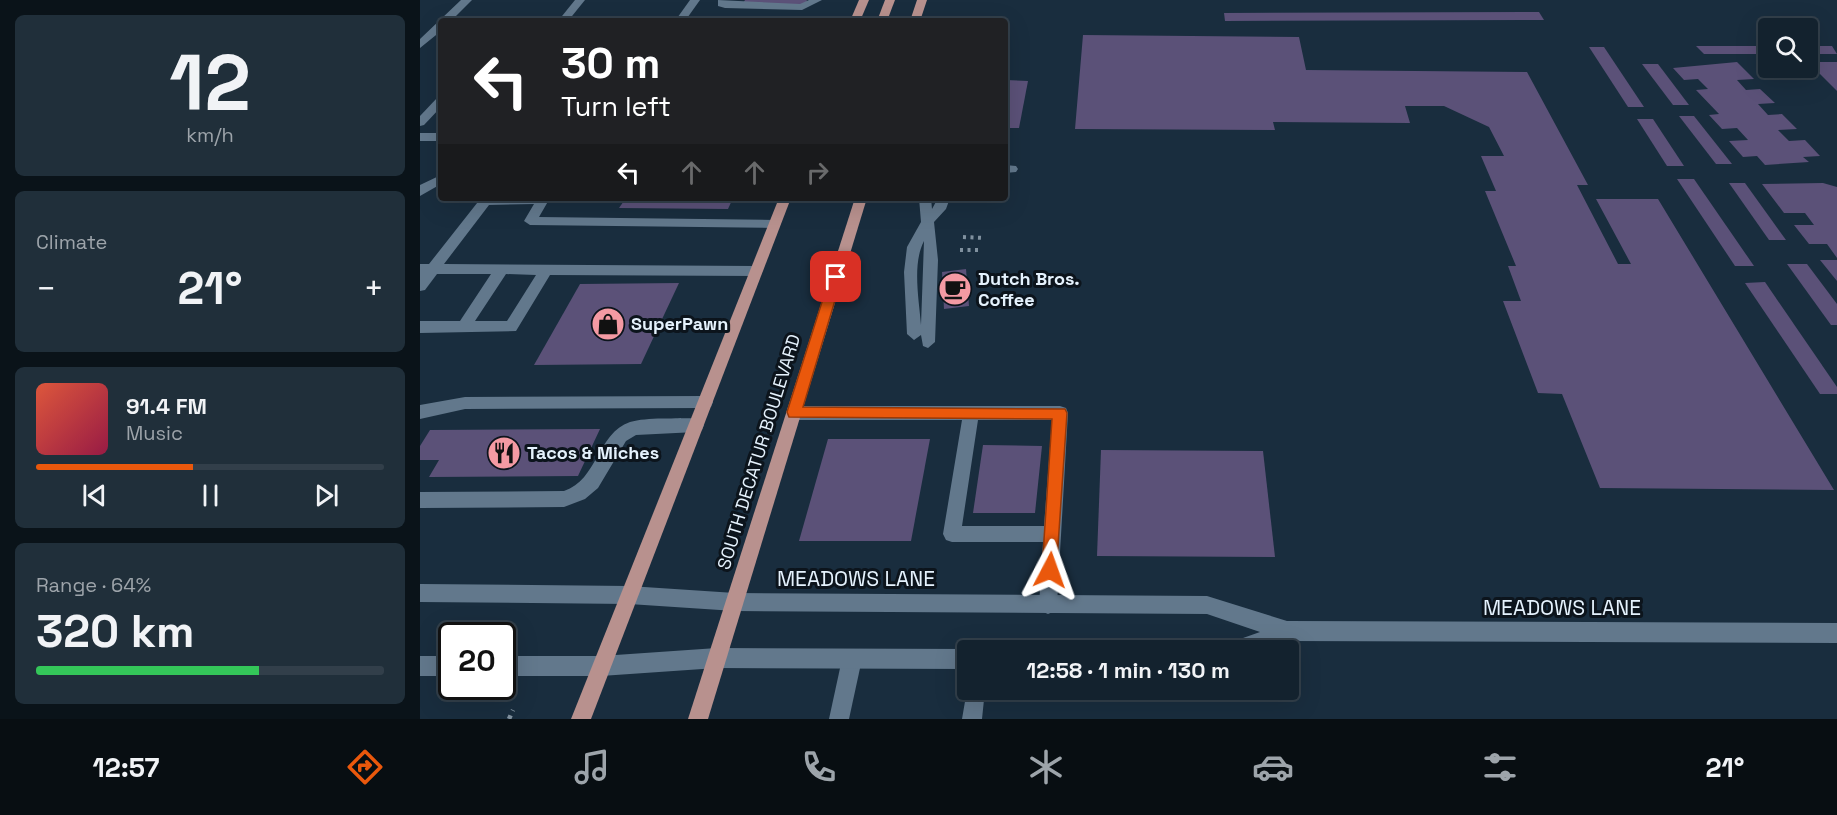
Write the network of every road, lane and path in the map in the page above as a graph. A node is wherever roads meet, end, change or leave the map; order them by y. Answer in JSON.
{"nodes":[{"id":1,"x":467,"y":0,"type":"edge"},
{"id":2,"x":580,"y":0,"type":"edge"},
{"id":3,"x":695,"y":0,"type":"edge"},
{"id":4,"x":723,"y":0,"type":"edge"},
{"id":5,"x":817,"y":0,"type":"edge"},
{"id":6,"x":864,"y":0,"type":"edge"},
{"id":7,"x":890,"y":0,"type":"edge"},
{"id":8,"x":922,"y":0,"type":"edge"},
{"id":9,"x":448,"y":18,"type":"edge"},
{"id":10,"x":565,"y":18,"type":"edge"},
{"id":11,"x":682,"y":18,"type":"edge"},
{"id":12,"x":856,"y":18,"type":"edge"},
{"id":13,"x":883,"y":18,"type":"edge"},
{"id":14,"x":916,"y":18,"type":"edge"},
{"id":15,"x":420,"y":25,"type":"edge"},
{"id":16,"x":438,"y":25,"type":"edge"},
{"id":17,"x":438,"y":28,"type":"edge"},
{"id":18,"x":420,"y":45,"type":"edge"},
{"id":19,"x":438,"y":103,"type":"edge"},
{"id":20,"x":420,"y":123,"type":"edge"},
{"id":21,"x":420,"y":137,"type":"edge"},
{"id":22,"x":438,"y":137,"type":"edge"},
{"id":23,"x":438,"y":180,"type":"edge"},
{"id":24,"x":420,"y":192,"type":"edge"},
{"id":25,"x":484,"y":201,"type":"edge"},
{"id":26,"x":542,"y":201,"type":"edge"},
{"id":27,"x":784,"y":201,"type":"edge"},
{"id":28,"x":860,"y":201,"type":"edge"},
{"id":29,"x":924,"y":201,"type":"edge"},
{"id":30,"x":943,"y":201,"type":"edge"},
{"id":31,"x":929,"y":219,"type":"junction"},
{"id":32,"x":775,"y":224,"type":"junction"},
{"id":33,"x":963,"y":237,"type":"dead end"},
{"id":34,"x":984,"y":238,"type":"dead end"},
{"id":35,"x":960,"y":250,"type":"dead end"},
{"id":36,"x":982,"y":250,"type":"dead end"},
{"id":37,"x":426,"y":269,"type":"edge"},
{"id":38,"x":502,"y":269,"type":"junction"},
{"id":39,"x":547,"y":269,"type":"junction"},
{"id":40,"x":756,"y":271,"type":"junction"},
{"id":41,"x":420,"y":286,"type":"edge"},
{"id":42,"x":420,"y":327,"type":"edge"},
{"id":43,"x":464,"y":327,"type":"junction"},
{"id":44,"x":914,"y":334,"type":"dead end"},
{"id":45,"x":928,"y":342,"type":"dead end"},
{"id":46,"x":705,"y":402,"type":"junction"},
{"id":47,"x":420,"y":412,"type":"edge"},
{"id":48,"x":794,"y":412,"type":"junction"},
{"id":49,"x":971,"y":413,"type":"junction"},
{"id":50,"x":696,"y":425,"type":"junction"},
{"id":51,"x":420,"y":500,"type":"edge"},
{"id":52,"x":1052,"y":534,"type":"junction"},
{"id":53,"x":420,"y":593,"type":"edge"},
{"id":54,"x":629,"y":595,"type":"junction"},
{"id":55,"x":735,"y":602,"type":"junction"},
{"id":56,"x":1048,"y":605,"type":"junction"},
{"id":57,"x":1287,"y":631,"type":"junction"},
{"id":58,"x":1837,"y":633,"type":"edge"},
{"id":59,"x":1263,"y":640,"type":"edge"},
{"id":60,"x":717,"y":658,"type":"junction"},
{"id":61,"x":852,"y":659,"type":"junction"},
{"id":62,"x":957,"y":659,"type":"edge"},
{"id":63,"x":420,"y":666,"type":"edge"},
{"id":64,"x":438,"y":666,"type":"edge"},
{"id":65,"x":516,"y":666,"type":"edge"},
{"id":66,"x":601,"y":666,"type":"junction"},
{"id":67,"x":974,"y":700,"type":"edge"},
{"id":68,"x":513,"y":710,"type":"dead end"},
{"id":69,"x":509,"y":719,"type":"edge"},
{"id":70,"x":580,"y":719,"type":"edge"},
{"id":71,"x":698,"y":719,"type":"edge"},
{"id":72,"x":839,"y":719,"type":"edge"},
{"id":73,"x":972,"y":719,"type":"edge"}],
"edges":[{"from":1,"to":9,"type":"street"},
{"from":2,"to":10,"type":"street"},
{"from":3,"to":11,"type":"street"},
{"from":4,"to":5,"type":"street"},
{"from":6,"to":12,"type":"main road"},
{"from":7,"to":13,"type":"main road"},
{"from":8,"to":14,"type":"main road"},
{"from":15,"to":16,"type":"street"},
{"from":17,"to":18,"type":"street"},
{"from":19,"to":20,"type":"street"},
{"from":21,"to":22,"type":"street"},
{"from":23,"to":24,"type":"street"},
{"from":25,"to":37,"type":"street"},
{"from":26,"to":32,"type":"street"},
{"from":27,"to":32,"type":"main road"},
{"from":28,"to":48,"type":"main road","name":"SOUTH DECATUR BOULEVARD"},
{"from":29,"to":31,"type":"street"},
{"from":30,"to":31,"type":"street"},
{"from":31,"to":44,"type":"street"},
{"from":31,"to":45,"type":"street"},
{"from":32,"to":40,"type":"main road"},
{"from":33,"to":34,"type":"path"},
{"from":35,"to":36,"type":"path"},
{"from":37,"to":38,"type":"street"},
{"from":37,"to":41,"type":"street"},
{"from":38,"to":39,"type":"street"},
{"from":38,"to":43,"type":"street"},
{"from":39,"to":40,"type":"street"},
{"from":39,"to":43,"type":"street"},
{"from":40,"to":46,"type":"main road"},
{"from":42,"to":43,"type":"street"},
{"from":46,"to":47,"type":"street"},
{"from":46,"to":50,"type":"main road"},
{"from":48,"to":49,"type":"street"},
{"from":48,"to":55,"type":"main road","name":"SOUTH DECATUR BOULEVARD"},
{"from":49,"to":52,"type":"street"},
{"from":49,"to":52,"type":"street"},
{"from":50,"to":51,"type":"street"},
{"from":50,"to":54,"type":"main road"},
{"from":52,"to":56,"type":"street"},
{"from":53,"to":54,"type":"street","name":"MEADOWS LANE"},
{"from":54,"to":55,"type":"street","name":"MEADOWS LANE"},
{"from":54,"to":66,"type":"main road"},
{"from":55,"to":56,"type":"street","name":"MEADOWS LANE"},
{"from":55,"to":60,"type":"main road","name":"SOUTH DECATUR BOULEVARD"},
{"from":56,"to":57,"type":"street","name":"MEADOWS LANE"},
{"from":57,"to":58,"type":"street","name":"MEADOWS LANE"},
{"from":57,"to":59,"type":"street","name":"MEADOWS LANE"},
{"from":60,"to":61,"type":"street"},
{"from":60,"to":66,"type":"street"},
{"from":60,"to":71,"type":"main road","name":"SOUTH DECATUR BOULEVARD"},
{"from":61,"to":62,"type":"street"},
{"from":61,"to":72,"type":"street"},
{"from":63,"to":64,"type":"street"},
{"from":65,"to":66,"type":"street"},
{"from":66,"to":70,"type":"main road"},
{"from":67,"to":73,"type":"street"},
{"from":68,"to":69,"type":"path"}]}
